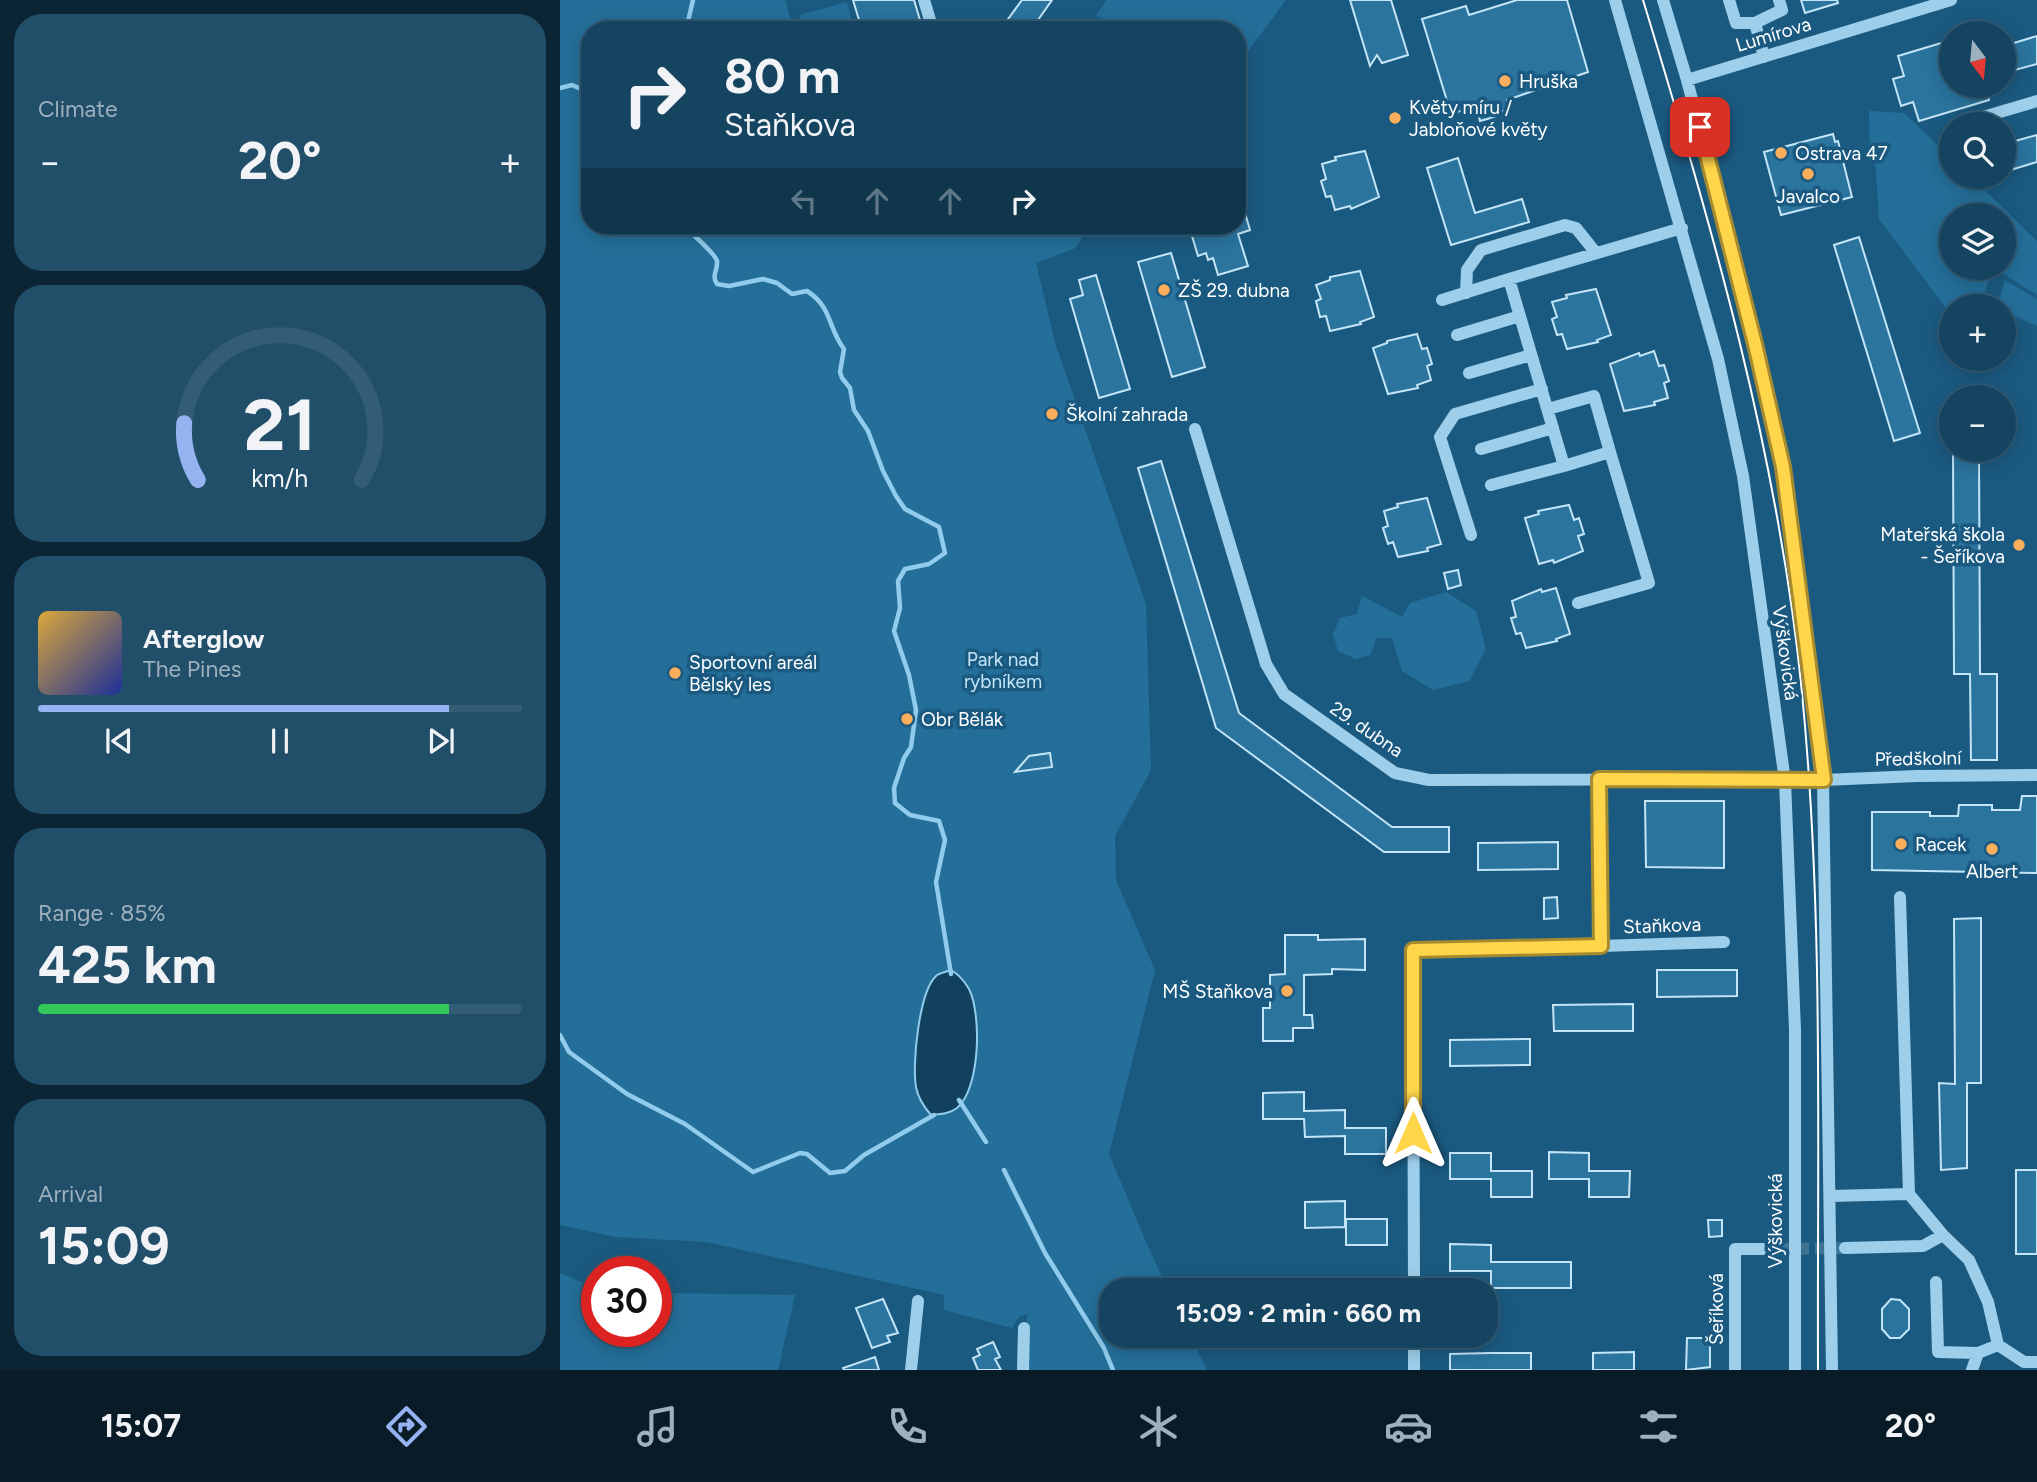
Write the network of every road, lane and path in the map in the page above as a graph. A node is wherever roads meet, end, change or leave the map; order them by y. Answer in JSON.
{"nodes":[{"id":1,"x":924,"y":0,"type":"edge"},
{"id":2,"x":1615,"y":0,"type":"edge"},
{"id":3,"x":1663,"y":0,"type":"edge"},
{"id":4,"x":1729,"y":0,"type":"edge"},
{"id":5,"x":1779,"y":0,"type":"edge"},
{"id":6,"x":1951,"y":0,"type":"edge"},
{"id":7,"x":1907,"y":6,"type":"edge"},
{"id":8,"x":930,"y":21,"type":"edge"},
{"id":9,"x":1755,"y":23,"type":"junction"},
{"id":10,"x":1764,"y":57,"type":"junction"},
{"id":11,"x":1687,"y":80,"type":"junction"},
{"id":12,"x":2037,"y":102,"type":"edge"},
{"id":13,"x":2002,"y":112,"type":"edge"},
{"id":14,"x":1682,"y":228,"type":"junction"},
{"id":15,"x":1596,"y":253,"type":"junction"},
{"id":16,"x":1509,"y":279,"type":"junction"},
{"id":17,"x":1466,"y":293,"type":"junction"},
{"id":18,"x":1442,"y":300,"type":"dead end"},
{"id":19,"x":1520,"y":316,"type":"junction"},
{"id":20,"x":1457,"y":335,"type":"dead end"},
{"id":21,"x":1531,"y":355,"type":"junction"},
{"id":22,"x":1469,"y":373,"type":"dead end"},
{"id":23,"x":1542,"y":389,"type":"junction"},
{"id":24,"x":1548,"y":409,"type":"junction"},
{"id":25,"x":1553,"y":428,"type":"junction"},
{"id":26,"x":1195,"y":429,"type":"dead end"},
{"id":27,"x":1480,"y":450,"type":"dead end"},
{"id":28,"x":1610,"y":452,"type":"junction"},
{"id":29,"x":1564,"y":466,"type":"junction"},
{"id":30,"x":1491,"y":485,"type":"dead end"},
{"id":31,"x":1471,"y":535,"type":"dead end"},
{"id":32,"x":1578,"y":603,"type":"dead end"},
{"id":33,"x":2037,"y":775,"type":"edge"},
{"id":34,"x":1599,"y":779,"type":"junction"},
{"id":35,"x":1824,"y":780,"type":"junction"},
{"id":36,"x":1785,"y":781,"type":"junction"},
{"id":37,"x":1800,"y":781,"type":"joint"},
{"id":38,"x":1900,"y":897,"type":"dead end"},
{"id":39,"x":1724,"y":942,"type":"dead end"},
{"id":40,"x":1601,"y":946,"type":"junction"},
{"id":41,"x":1909,"y":1194,"type":"junction"},
{"id":42,"x":1830,"y":1196,"type":"junction"},
{"id":43,"x":1943,"y":1235,"type":"junction"},
{"id":44,"x":1845,"y":1248,"type":"tunnel mouth"},
{"id":45,"x":1779,"y":1249,"type":"tunnel mouth"},
{"id":46,"x":1414,"y":1278,"type":"edge"},
{"id":47,"x":1936,"y":1282,"type":"dead end"},
{"id":48,"x":918,"y":1301,"type":"dead end"},
{"id":49,"x":1024,"y":1328,"type":"dead end"},
{"id":50,"x":1998,"y":1345,"type":"junction"},
{"id":51,"x":1414,"y":1348,"type":"edge"},
{"id":52,"x":1978,"y":1353,"type":"junction"},
{"id":53,"x":2037,"y":1362,"type":"edge"},
{"id":54,"x":911,"y":1370,"type":"edge"},
{"id":55,"x":1023,"y":1370,"type":"edge"},
{"id":56,"x":1415,"y":1370,"type":"edge"},
{"id":57,"x":1735,"y":1370,"type":"edge"},
{"id":58,"x":1795,"y":1370,"type":"edge"},
{"id":59,"x":1832,"y":1370,"type":"edge"},
{"id":60,"x":1972,"y":1370,"type":"edge"}],
"edges":[{"from":1,"to":8,"type":"street"},
{"from":2,"to":14,"type":"street","name":"Výškovická"},
{"from":3,"to":11,"type":"street","name":"Výškovická"},
{"from":4,"to":9,"type":"street"},
{"from":5,"to":9,"type":"street"},
{"from":6,"to":7,"type":"street","name":"Lumírova"},
{"from":7,"to":10,"type":"street","name":"Lumírova"},
{"from":9,"to":10,"type":"street"},
{"from":10,"to":11,"type":"street","name":"Lumírova"},
{"from":11,"to":35,"type":"street","name":"Výškovická"},
{"from":12,"to":13,"type":"street"},
{"from":14,"to":15,"type":"street"},
{"from":14,"to":36,"type":"street","name":"Výškovická"},
{"from":15,"to":16,"type":"street"},
{"from":15,"to":17,"type":"street"},
{"from":16,"to":17,"type":"street"},
{"from":16,"to":19,"type":"street"},
{"from":17,"to":18,"type":"street"},
{"from":19,"to":20,"type":"street"},
{"from":19,"to":21,"type":"street"},
{"from":21,"to":22,"type":"street"},
{"from":21,"to":23,"type":"street"},
{"from":23,"to":24,"type":"street"},
{"from":23,"to":31,"type":"street"},
{"from":24,"to":25,"type":"street"},
{"from":24,"to":28,"type":"street"},
{"from":25,"to":27,"type":"street"},
{"from":25,"to":29,"type":"street"},
{"from":26,"to":34,"type":"street","name":"29. dubna"},
{"from":28,"to":29,"type":"street"},
{"from":28,"to":32,"type":"street"},
{"from":29,"to":30,"type":"street"},
{"from":33,"to":35,"type":"street","name":"Předškolní"},
{"from":34,"to":36,"type":"street","name":"29. dubna"},
{"from":34,"to":40,"type":"street","name":"Staňkova"},
{"from":35,"to":37,"type":"street","name":"Předškolní"},
{"from":35,"to":42,"type":"street","name":"Výškovická"},
{"from":36,"to":37,"type":"street","name":"29. dubna"},
{"from":36,"to":58,"type":"street","name":"Výškovická"},
{"from":38,"to":41,"type":"street"},
{"from":39,"to":40,"type":"street","name":"Staňkova"},
{"from":40,"to":46,"type":"street","name":"Staňkova"},
{"from":41,"to":42,"type":"street"},
{"from":41,"to":43,"type":"street"},
{"from":42,"to":59,"type":"street","name":"Výškovická"},
{"from":43,"to":44,"type":"street"},
{"from":43,"to":50,"type":"street"},
{"from":45,"to":57,"type":"street","name":"Šeříková"},
{"from":47,"to":52,"type":"street"},
{"from":48,"to":54,"type":"street"},
{"from":49,"to":55,"type":"street"},
{"from":50,"to":52,"type":"street"},
{"from":50,"to":53,"type":"street"},
{"from":51,"to":56,"type":"street"},
{"from":52,"to":60,"type":"street"}]}
